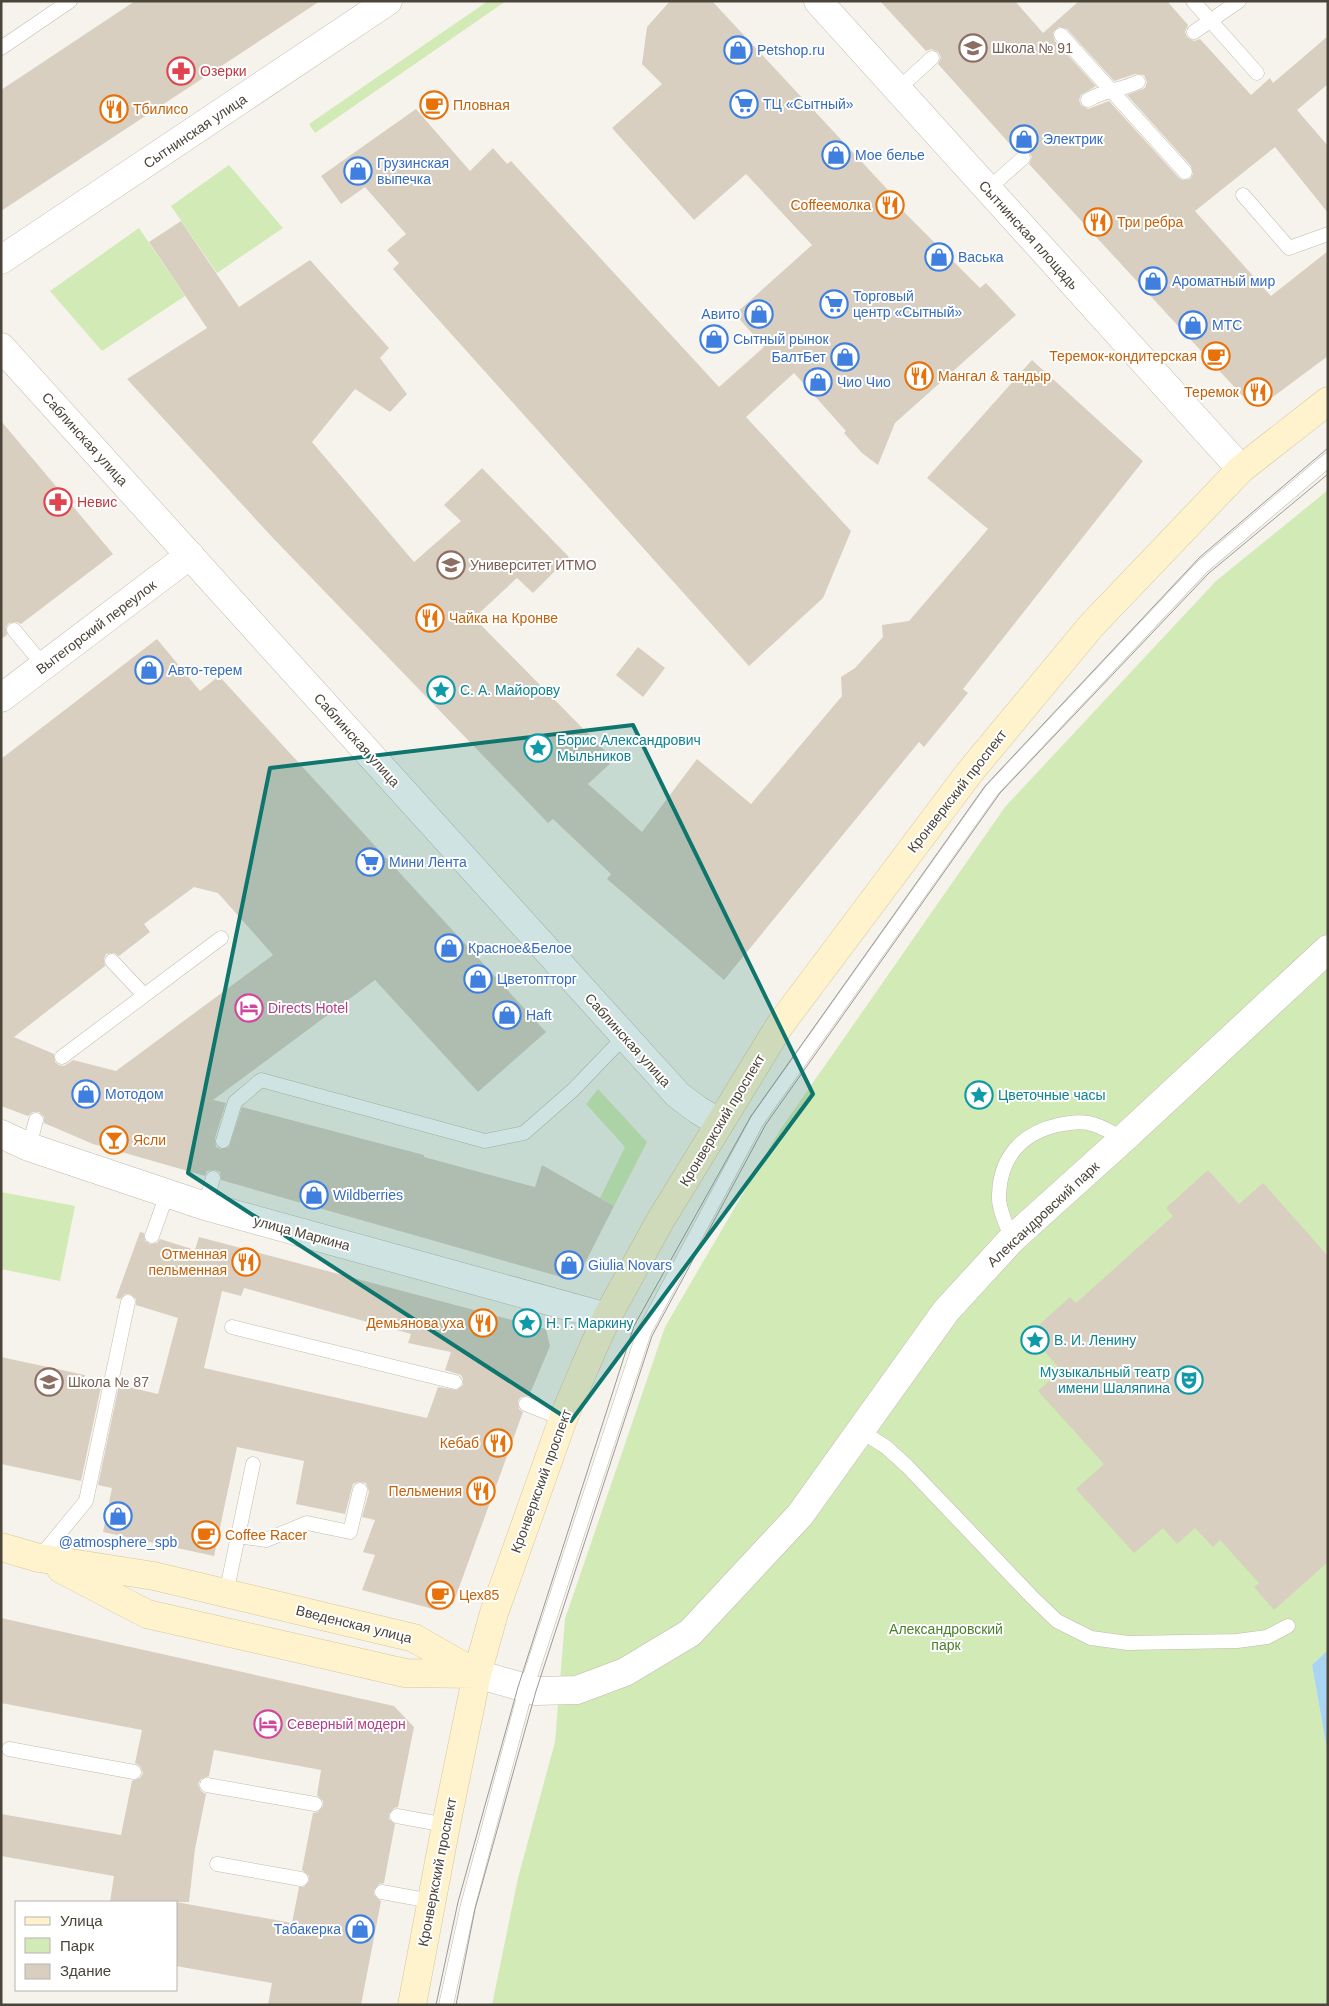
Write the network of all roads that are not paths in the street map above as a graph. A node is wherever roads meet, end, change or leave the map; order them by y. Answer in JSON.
{"nodes":[{"id":1,"x":70,"y":1,"type":"edge"},
{"id":2,"x":388,"y":1,"type":"edge"},
{"id":3,"x":818,"y":1,"type":"edge"},
{"id":4,"x":1193,"y":1,"type":"edge"},
{"id":5,"x":1239,"y":1,"type":"edge"},
{"id":6,"x":1210,"y":21,"type":"junction"},
{"id":7,"x":1194,"y":32,"type":"dead end"},
{"id":8,"x":1061,"y":35,"type":"dead end"},
{"id":9,"x":2,"y":46,"type":"edge"},
{"id":10,"x":932,"y":58,"type":"dead end"},
{"id":11,"x":1257,"y":73,"type":"dead end"},
{"id":12,"x":1138,"y":82,"type":"dead end"},
{"id":13,"x":898,"y":89,"type":"junction"},
{"id":14,"x":1111,"y":91,"type":"junction"},
{"id":15,"x":1088,"y":100,"type":"dead end"},
{"id":16,"x":1023,"y":158,"type":"dead end"},
{"id":17,"x":1185,"y":172,"type":"dead end"},
{"id":18,"x":988,"y":189,"type":"junction"},
{"id":19,"x":1244,"y":195,"type":"dead end"},
{"id":20,"x":1328,"y":234,"type":"edge"},
{"id":21,"x":1,"y":260,"type":"edge"},
{"id":22,"x":1,"y":347,"type":"edge"},
{"id":23,"x":1328,"y":400,"type":"edge"},
{"id":24,"x":1328,"y":460,"type":"edge"},
{"id":25,"x":1241,"y":469,"type":"junction"},
{"id":26,"x":190,"y":555,"type":"junction"},
{"id":27,"x":14,"y":630,"type":"dead end"},
{"id":28,"x":44,"y":666,"type":"junction"},
{"id":29,"x":1,"y":698,"type":"edge"},
{"id":30,"x":220,"y":938,"type":"dead end"},
{"id":31,"x":1328,"y":949,"type":"edge"},
{"id":32,"x":112,"y":961,"type":"dead end"},
{"id":33,"x":144,"y":995,"type":"junction"},
{"id":34,"x":625,"y":1036,"type":"junction"},
{"id":35,"x":62,"y":1057,"type":"dead end"},
{"id":36,"x":36,"y":1120,"type":"dead end"},
{"id":37,"x":720,"y":1123,"type":"junction"},
{"id":38,"x":1,"y":1134,"type":"edge"},
{"id":39,"x":1123,"y":1139,"type":"junction"},
{"id":40,"x":223,"y":1141,"type":"dead end"},
{"id":41,"x":28,"y":1148,"type":"junction"},
{"id":42,"x":213,"y":1178,"type":"dead end"},
{"id":43,"x":167,"y":1194,"type":"junction"},
{"id":44,"x":205,"y":1206,"type":"junction"},
{"id":45,"x":152,"y":1236,"type":"dead end"},
{"id":46,"x":1012,"y":1239,"type":"junction"},
{"id":47,"x":128,"y":1302,"type":"dead end"},
{"id":48,"x":607,"y":1317,"type":"junction"},
{"id":49,"x":232,"y":1327,"type":"dead end"},
{"id":50,"x":455,"y":1382,"type":"dead end"},
{"id":51,"x":526,"y":1404,"type":"dead end"},
{"id":52,"x":563,"y":1419,"type":"junction"},
{"id":53,"x":861,"y":1431,"type":"junction"},
{"id":54,"x":253,"y":1464,"type":"dead end"},
{"id":55,"x":360,"y":1490,"type":"dead end"},
{"id":56,"x":238,"y":1536,"type":"junction"},
{"id":57,"x":1,"y":1547,"type":"edge"},
{"id":58,"x":39,"y":1558,"type":"junction"},
{"id":59,"x":226,"y":1594,"type":"junction"},
{"id":60,"x":1288,"y":1626,"type":"dead end"},
{"id":61,"x":477,"y":1674,"type":"junction"},
{"id":62,"x":526,"y":1689,"type":"junction"},
{"id":63,"x":9,"y":1749,"type":"dead end"},
{"id":64,"x":134,"y":1772,"type":"dead end"},
{"id":65,"x":207,"y":1785,"type":"dead end"},
{"id":66,"x":315,"y":1804,"type":"dead end"},
{"id":67,"x":397,"y":1816,"type":"dead end"},
{"id":68,"x":446,"y":1824,"type":"junction"},
{"id":69,"x":217,"y":1864,"type":"dead end"},
{"id":70,"x":300,"y":1878,"type":"dead end"},
{"id":71,"x":382,"y":1892,"type":"dead end"},
{"id":72,"x":431,"y":1901,"type":"junction"},
{"id":73,"x":412,"y":2005,"type":"edge"},
{"id":74,"x":446,"y":2005,"type":"edge"}],
"edges":[{"from":1,"to":9,"type":"lane"},
{"from":2,"to":21,"type":"street","name":"Сытнинская улица"},
{"from":3,"to":13,"type":"street","name":"Сытнинская площадь"},
{"from":4,"to":6,"type":"lane"},
{"from":5,"to":6,"type":"lane"},
{"from":6,"to":7,"type":"lane"},
{"from":6,"to":11,"type":"lane"},
{"from":8,"to":14,"type":"lane"},
{"from":10,"to":13,"type":"lane"},
{"from":12,"to":14,"type":"lane"},
{"from":13,"to":18,"type":"street","name":"Сытнинская площадь"},
{"from":14,"to":15,"type":"lane"},
{"from":14,"to":17,"type":"lane"},
{"from":16,"to":18,"type":"lane"},
{"from":18,"to":25,"type":"street","name":"Сытнинская площадь"},
{"from":19,"to":20,"type":"lane"},
{"from":22,"to":26,"type":"street","name":"Саблинская улица"},
{"from":23,"to":25,"type":"street","name":"Кронверкский проспект"},
{"from":24,"to":62,"type":"lane"},
{"from":25,"to":37,"type":"street","name":"Кронверкский проспект"},
{"from":26,"to":28,"type":"street","name":"Вытегорский переулок"},
{"from":26,"to":34,"type":"street","name":"Саблинская улица"},
{"from":27,"to":28,"type":"lane"},
{"from":28,"to":29,"type":"street","name":"Вытегорский переулок"},
{"from":30,"to":33,"type":"lane"},
{"from":31,"to":39,"type":"street","name":"Александровский парк"},
{"from":32,"to":33,"type":"lane"},
{"from":33,"to":35,"type":"lane"},
{"from":34,"to":37,"type":"street","name":"Саблинская улица"},
{"from":34,"to":40,"type":"lane"},
{"from":36,"to":41,"type":"lane"},
{"from":37,"to":48,"type":"street","name":"Кронверкский проспект"},
{"from":38,"to":41,"type":"street","name":"улица Маркина"},
{"from":39,"to":46,"type":"street","name":"Александровский парк"},
{"from":39,"to":46,"type":"lane"},
{"from":41,"to":43,"type":"street","name":"улица Маркина"},
{"from":42,"to":44,"type":"lane"},
{"from":43,"to":44,"type":"street","name":"улица Маркина"},
{"from":43,"to":45,"type":"lane"},
{"from":44,"to":48,"type":"street","name":"улица Маркина"},
{"from":46,"to":53,"type":"street","name":"Александровский парк"},
{"from":47,"to":58,"type":"lane"},
{"from":48,"to":52,"type":"street","name":"Кронверкский проспект"},
{"from":49,"to":50,"type":"lane"},
{"from":51,"to":52,"type":"lane"},
{"from":52,"to":61,"type":"street","name":"Кронверкский проспект"},
{"from":53,"to":60,"type":"lane"},
{"from":53,"to":62,"type":"street","name":"Александровский парк"},
{"from":54,"to":56,"type":"lane"},
{"from":55,"to":56,"type":"lane"},
{"from":56,"to":59,"type":"lane"},
{"from":57,"to":58,"type":"street","name":"Введенская улица"},
{"from":58,"to":59,"type":"street","name":"Введенская улица"},
{"from":58,"to":61,"type":"street","name":"Введенская улица"},
{"from":59,"to":61,"type":"street","name":"Введенская улица"},
{"from":61,"to":62,"type":"street","name":"Александровский парк"},
{"from":61,"to":68,"type":"street","name":"Кронверкский проспект"},
{"from":62,"to":74,"type":"lane"},
{"from":63,"to":64,"type":"lane"},
{"from":65,"to":66,"type":"lane"},
{"from":67,"to":68,"type":"lane"},
{"from":68,"to":72,"type":"street","name":"Кронверкский проспект"},
{"from":69,"to":70,"type":"lane"},
{"from":71,"to":72,"type":"lane"},
{"from":72,"to":73,"type":"street","name":"Кронверкский проспект"}]}
